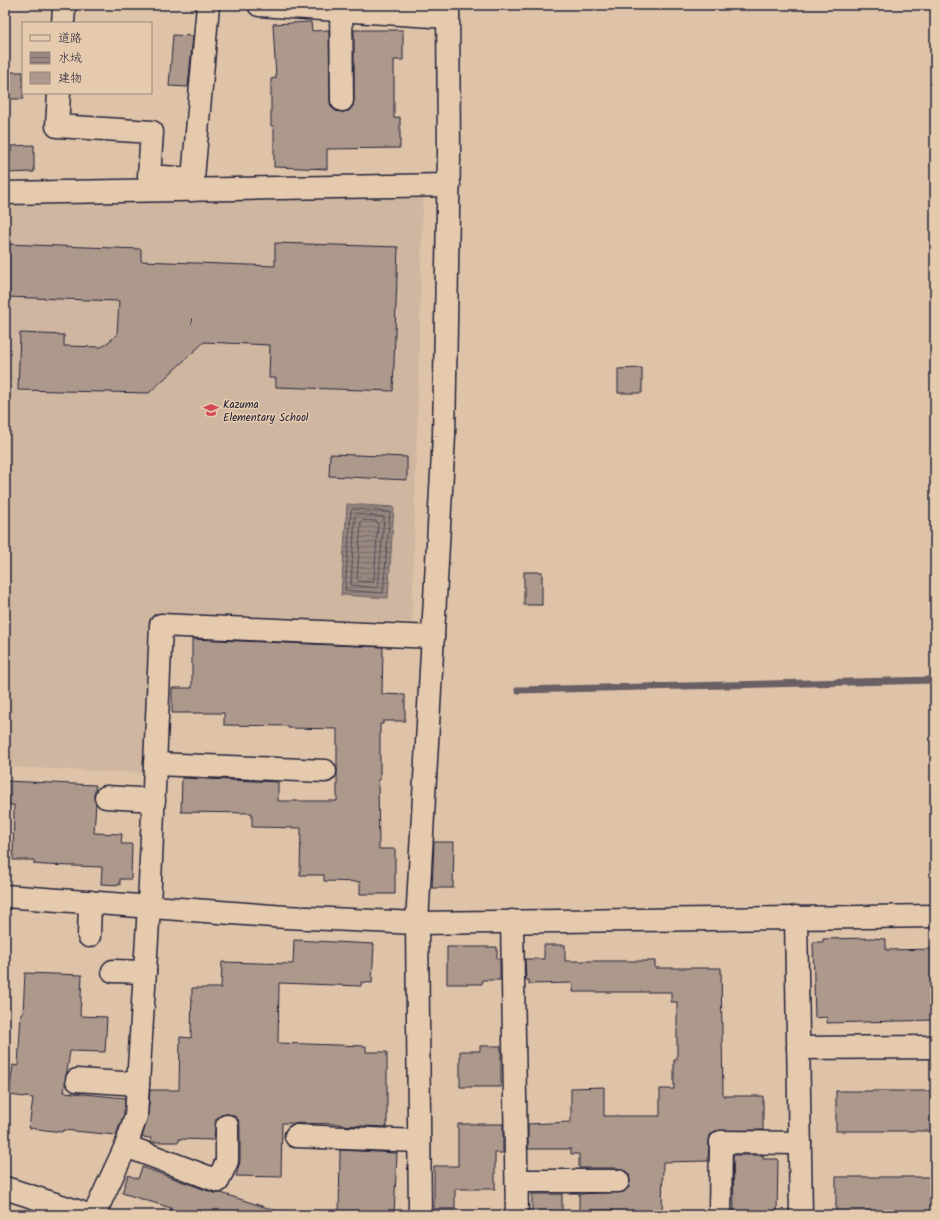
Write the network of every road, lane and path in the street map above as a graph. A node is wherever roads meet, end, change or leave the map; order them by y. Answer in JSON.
{"nodes":[{"id":1,"x":208,"y":5,"type":"edge"},
{"id":2,"x":268,"y":5,"type":"edge"},
{"id":3,"x":341,"y":8,"type":"edge"},
{"id":4,"x":448,"y":11,"type":"edge"},
{"id":5,"x":59,"y":94,"type":"edge"},
{"id":6,"x":342,"y":100,"type":"dead end"},
{"id":7,"x":193,"y":184,"type":"junction"},
{"id":8,"x":449,"y":185,"type":"junction"},
{"id":9,"x":5,"y":193,"type":"edge"},
{"id":10,"x":433,"y":637,"type":"junction"},
{"id":11,"x":155,"y":764,"type":"junction"},
{"id":12,"x":326,"y":771,"type":"dead end"},
{"id":13,"x":106,"y":797,"type":"dead end"},
{"id":14,"x":154,"y":800,"type":"junction"},
{"id":15,"x":5,"y":896,"type":"edge"},
{"id":16,"x":90,"y":902,"type":"junction"},
{"id":17,"x":149,"y":906,"type":"junction"},
{"id":18,"x":935,"y":916,"type":"edge"},
{"id":19,"x":796,"y":917,"type":"junction"},
{"id":20,"x":512,"y":921,"type":"junction"},
{"id":21,"x":417,"y":923,"type":"junction"},
{"id":22,"x":89,"y":936,"type":"dead end"},
{"id":23,"x":113,"y":971,"type":"dead end"},
{"id":24,"x":145,"y":972,"type":"junction"},
{"id":25,"x":935,"y":1047,"type":"edge"},
{"id":26,"x":798,"y":1048,"type":"junction"},
{"id":27,"x":77,"y":1080,"type":"dead end"},
{"id":28,"x":138,"y":1084,"type":"junction"},
{"id":29,"x":227,"y":1126,"type":"dead end"},
{"id":30,"x":296,"y":1136,"type":"dead end"},
{"id":31,"x":419,"y":1141,"type":"junction"},
{"id":32,"x":800,"y":1143,"type":"junction"},
{"id":33,"x":126,"y":1146,"type":"junction"},
{"id":34,"x":517,"y":1180,"type":"junction"},
{"id":35,"x":618,"y":1180,"type":"dead end"},
{"id":36,"x":5,"y":1188,"type":"edge"},
{"id":37,"x":89,"y":1215,"type":"edge"},
{"id":38,"x":94,"y":1215,"type":"edge"},
{"id":39,"x":420,"y":1215,"type":"edge"},
{"id":40,"x":517,"y":1215,"type":"edge"},
{"id":41,"x":720,"y":1215,"type":"edge"},
{"id":42,"x":801,"y":1215,"type":"edge"}],
"edges":[{"from":1,"to":7,"type":"street"},
{"from":2,"to":3,"type":"street"},
{"from":3,"to":4,"type":"street"},
{"from":3,"to":6,"type":"street"},
{"from":4,"to":8,"type":"street"},
{"from":5,"to":7,"type":"street"},
{"from":7,"to":8,"type":"street"},
{"from":7,"to":9,"type":"street"},
{"from":8,"to":10,"type":"street"},
{"from":10,"to":11,"type":"street"},
{"from":10,"to":21,"type":"street"},
{"from":11,"to":12,"type":"street"},
{"from":11,"to":14,"type":"street"},
{"from":13,"to":14,"type":"street"},
{"from":14,"to":17,"type":"street"},
{"from":15,"to":16,"type":"street"},
{"from":16,"to":17,"type":"street"},
{"from":16,"to":22,"type":"street"},
{"from":17,"to":21,"type":"street"},
{"from":17,"to":24,"type":"street"},
{"from":18,"to":19,"type":"street"},
{"from":19,"to":20,"type":"street"},
{"from":19,"to":26,"type":"street"},
{"from":20,"to":21,"type":"street"},
{"from":20,"to":34,"type":"street"},
{"from":21,"to":31,"type":"street"},
{"from":23,"to":24,"type":"street"},
{"from":24,"to":28,"type":"street"},
{"from":25,"to":26,"type":"street"},
{"from":26,"to":32,"type":"street"},
{"from":27,"to":28,"type":"street"},
{"from":28,"to":33,"type":"street"},
{"from":29,"to":33,"type":"street"},
{"from":30,"to":31,"type":"street"},
{"from":31,"to":39,"type":"street"},
{"from":32,"to":41,"type":"street"},
{"from":32,"to":42,"type":"street"},
{"from":33,"to":38,"type":"street"},
{"from":34,"to":35,"type":"street"},
{"from":34,"to":40,"type":"street"},
{"from":36,"to":37,"type":"street"}]}
